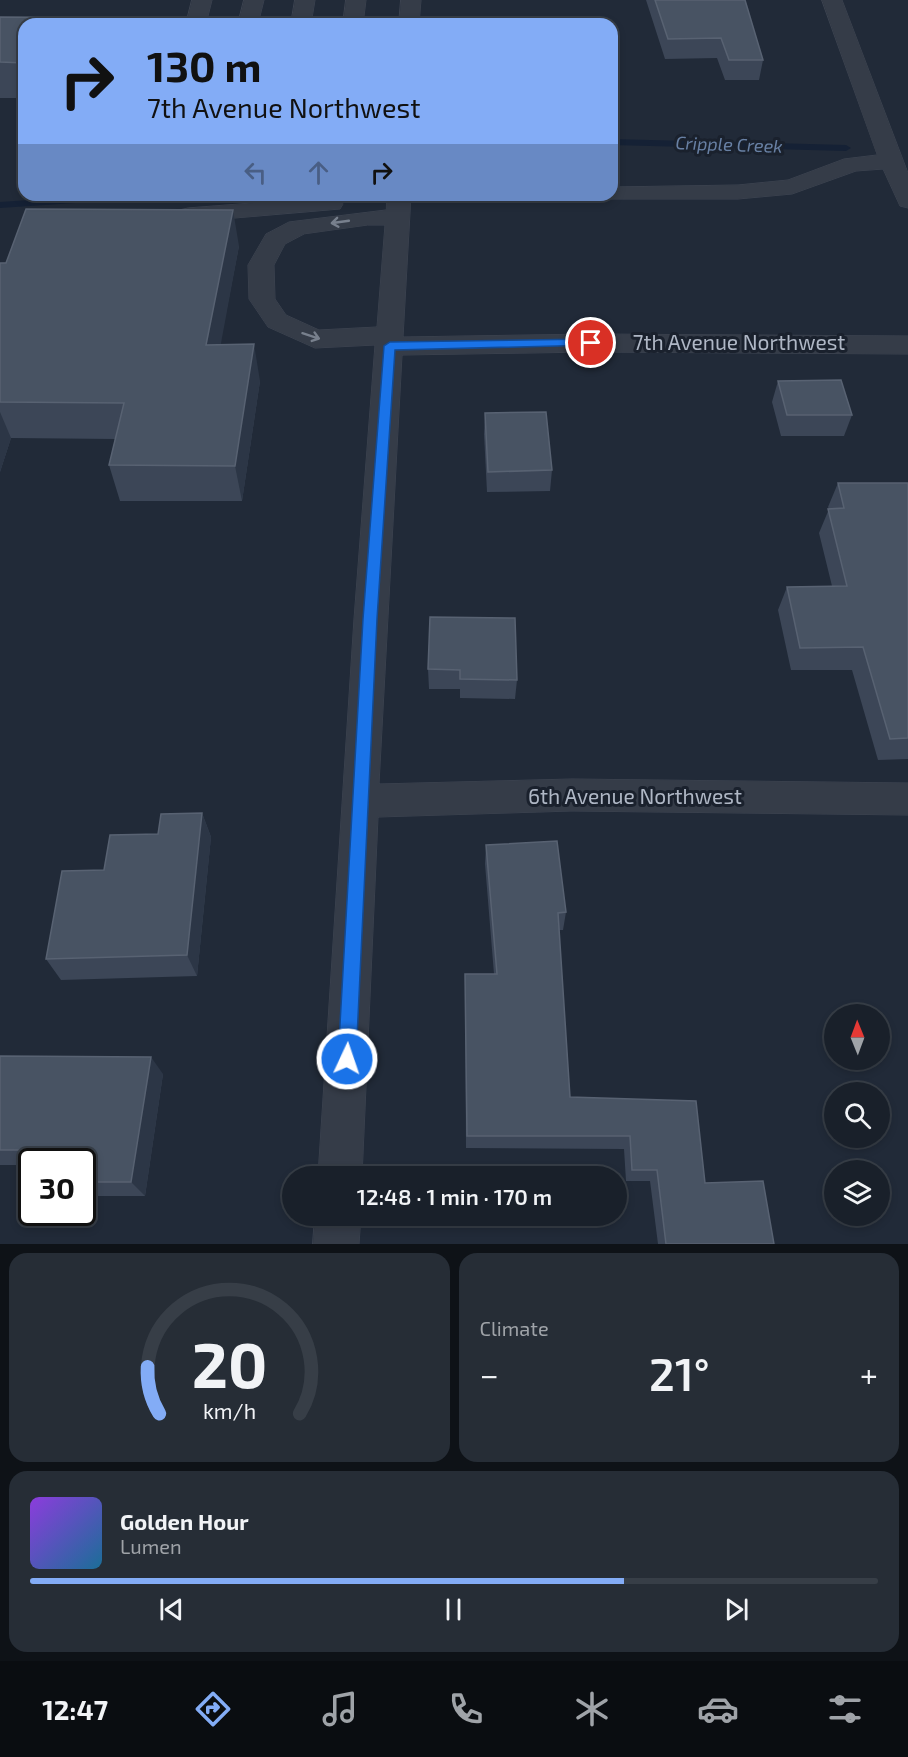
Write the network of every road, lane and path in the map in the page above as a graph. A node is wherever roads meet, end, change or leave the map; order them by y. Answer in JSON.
{"nodes":[{"id":1,"x":202,"y":0,"type":"edge"},
{"id":2,"x":254,"y":0,"type":"edge"},
{"id":3,"x":305,"y":0,"type":"edge"},
{"id":4,"x":356,"y":0,"type":"edge"},
{"id":5,"x":411,"y":0,"type":"edge"},
{"id":6,"x":832,"y":0,"type":"edge"},
{"id":7,"x":198,"y":18,"type":"edge"},
{"id":8,"x":250,"y":18,"type":"edge"},
{"id":9,"x":302,"y":18,"type":"edge"},
{"id":10,"x":354,"y":18,"type":"edge"},
{"id":11,"x":410,"y":18,"type":"edge"},
{"id":12,"x":890,"y":161,"type":"junction"},
{"id":13,"x":618,"y":194,"type":"edge"},
{"id":14,"x":908,"y":201,"type":"edge"},
{"id":15,"x":398,"y":204,"type":"edge"},
{"id":16,"x":166,"y":216,"type":"edge"},
{"id":17,"x":390,"y":340,"type":"junction"},
{"id":18,"x":908,"y":345,"type":"edge"},
{"id":19,"x":908,"y":799,"type":"edge"},
{"id":20,"x":362,"y":801,"type":"junction"},
{"id":21,"x":341,"y":1166,"type":"edge"},
{"id":22,"x":337,"y":1226,"type":"edge"},
{"id":23,"x":336,"y":1244,"type":"edge"}],
"edges":[{"from":1,"to":7,"type":"street"},
{"from":2,"to":8,"type":"street"},
{"from":3,"to":9,"type":"street"},
{"from":4,"to":10,"type":"street"},
{"from":5,"to":11,"type":"street"},
{"from":6,"to":12,"type":"street"},
{"from":12,"to":13,"type":"street"},
{"from":12,"to":14,"type":"street"},
{"from":15,"to":16,"type":"street"},
{"from":15,"to":17,"type":"street"},
{"from":15,"to":17,"type":"street","name":"7th Avenue Northwest","one_way":true},
{"from":17,"to":18,"type":"street","name":"7th Avenue Northwest"},
{"from":17,"to":20,"type":"street"},
{"from":19,"to":20,"type":"street","name":"6th Avenue Northwest"},
{"from":20,"to":21,"type":"street"},
{"from":22,"to":23,"type":"street"}]}
